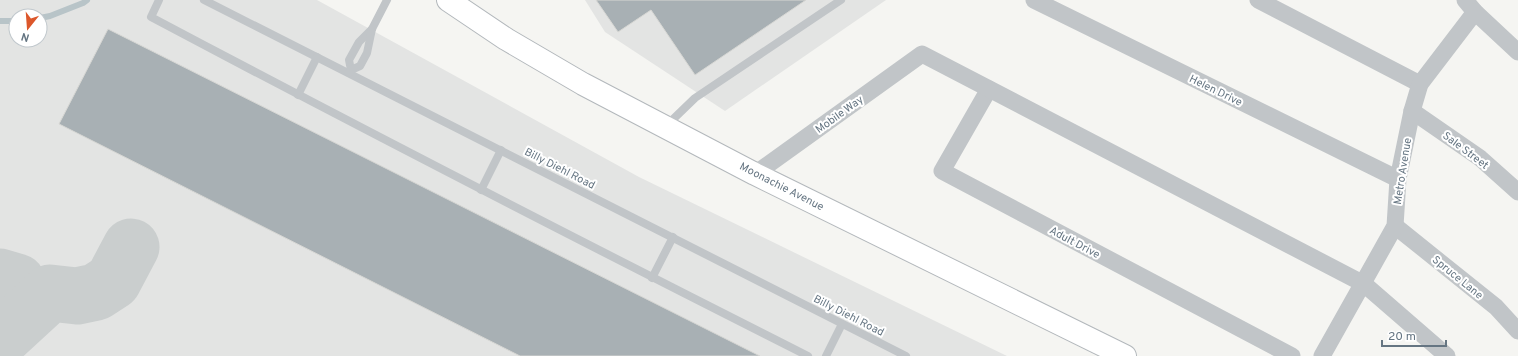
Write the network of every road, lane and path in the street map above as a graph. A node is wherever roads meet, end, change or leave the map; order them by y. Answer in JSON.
{"nodes":[{"id":1,"x":160,"y":0,"type":"edge"},
{"id":2,"x":204,"y":0,"type":"edge"},
{"id":3,"x":387,"y":0,"type":"edge"},
{"id":4,"x":448,"y":0,"type":"edge"},
{"id":5,"x":841,"y":0,"type":"edge"},
{"id":6,"x":1034,"y":0,"type":"edge"},
{"id":7,"x":1258,"y":0,"type":"edge"},
{"id":8,"x":1470,"y":6,"type":"edge"},
{"id":9,"x":372,"y":29,"type":"junction"},
{"id":10,"x":1518,"y":52,"type":"edge"},
{"id":11,"x":317,"y":57,"type":"junction"},
{"id":12,"x":350,"y":72,"type":"junction"},
{"id":13,"x":1420,"y":84,"type":"junction"},
{"id":14,"x":989,"y":89,"type":"junction"},
{"id":15,"x":298,"y":95,"type":"junction"},
{"id":16,"x":1412,"y":111,"type":"junction"},
{"id":17,"x":666,"y":127,"type":"junction"},
{"id":18,"x":501,"y":150,"type":"junction"},
{"id":19,"x":755,"y":174,"type":"junction"},
{"id":20,"x":1398,"y":180,"type":"junction"},
{"id":21,"x":481,"y":190,"type":"junction"},
{"id":22,"x":1518,"y":192,"type":"edge"},
{"id":23,"x":1395,"y":226,"type":"junction"},
{"id":24,"x":673,"y":238,"type":"junction"},
{"id":25,"x":652,"y":278,"type":"junction"},
{"id":26,"x":1364,"y":284,"type":"junction"},
{"id":27,"x":842,"y":324,"type":"junction"},
{"id":28,"x":1518,"y":330,"type":"edge"},
{"id":29,"x":808,"y":356,"type":"edge"},
{"id":30,"x":826,"y":356,"type":"edge"},
{"id":31,"x":906,"y":356,"type":"edge"},
{"id":32,"x":1125,"y":356,"type":"edge"},
{"id":33,"x":1292,"y":356,"type":"edge"},
{"id":34,"x":1322,"y":356,"type":"edge"},
{"id":35,"x":1447,"y":356,"type":"edge"}],
"edges":[{"from":1,"to":15,"type":"lane"},
{"from":2,"to":11,"type":"lane","name":"Billy Diehl Road"},
{"from":3,"to":9,"type":"lane"},
{"from":4,"to":17,"type":"main road","name":"Moonachie Avenue"},
{"from":5,"to":17,"type":"lane"},
{"from":6,"to":20,"type":"street","name":"Helen Drive"},
{"from":7,"to":13,"type":"street"},
{"from":8,"to":10,"type":"street"},
{"from":8,"to":13,"type":"street","name":"Metro Avenue"},
{"from":9,"to":12,"type":"lane"},
{"from":9,"to":12,"type":"lane"},
{"from":11,"to":12,"type":"lane","name":"Billy Diehl Road"},
{"from":11,"to":15,"type":"lane"},
{"from":12,"to":18,"type":"lane","name":"Billy Diehl Road"},
{"from":13,"to":16,"type":"street","name":"Metro Avenue"},
{"from":14,"to":19,"type":"street","name":"Mobile Way"},
{"from":14,"to":26,"type":"street"},
{"from":14,"to":33,"type":"street","name":"Adult Drive"},
{"from":15,"to":21,"type":"lane"},
{"from":16,"to":20,"type":"street","name":"Metro Avenue"},
{"from":16,"to":22,"type":"street","name":"Sale Street"},
{"from":17,"to":19,"type":"main road","name":"Moonachie Avenue"},
{"from":18,"to":21,"type":"lane"},
{"from":18,"to":24,"type":"lane","name":"Billy Diehl Road"},
{"from":19,"to":32,"type":"main road","name":"Moonachie Avenue"},
{"from":20,"to":23,"type":"street","name":"Metro Avenue"},
{"from":21,"to":25,"type":"lane"},
{"from":23,"to":26,"type":"street","name":"Metro Avenue"},
{"from":23,"to":28,"type":"street","name":"Spruce Lane"},
{"from":24,"to":25,"type":"lane"},
{"from":24,"to":27,"type":"lane","name":"Billy Diehl Road"},
{"from":25,"to":29,"type":"lane"},
{"from":26,"to":34,"type":"street","name":"Metro Avenue"},
{"from":26,"to":35,"type":"street"},
{"from":27,"to":30,"type":"lane"},
{"from":27,"to":31,"type":"lane","name":"Billy Diehl Road"}]}
